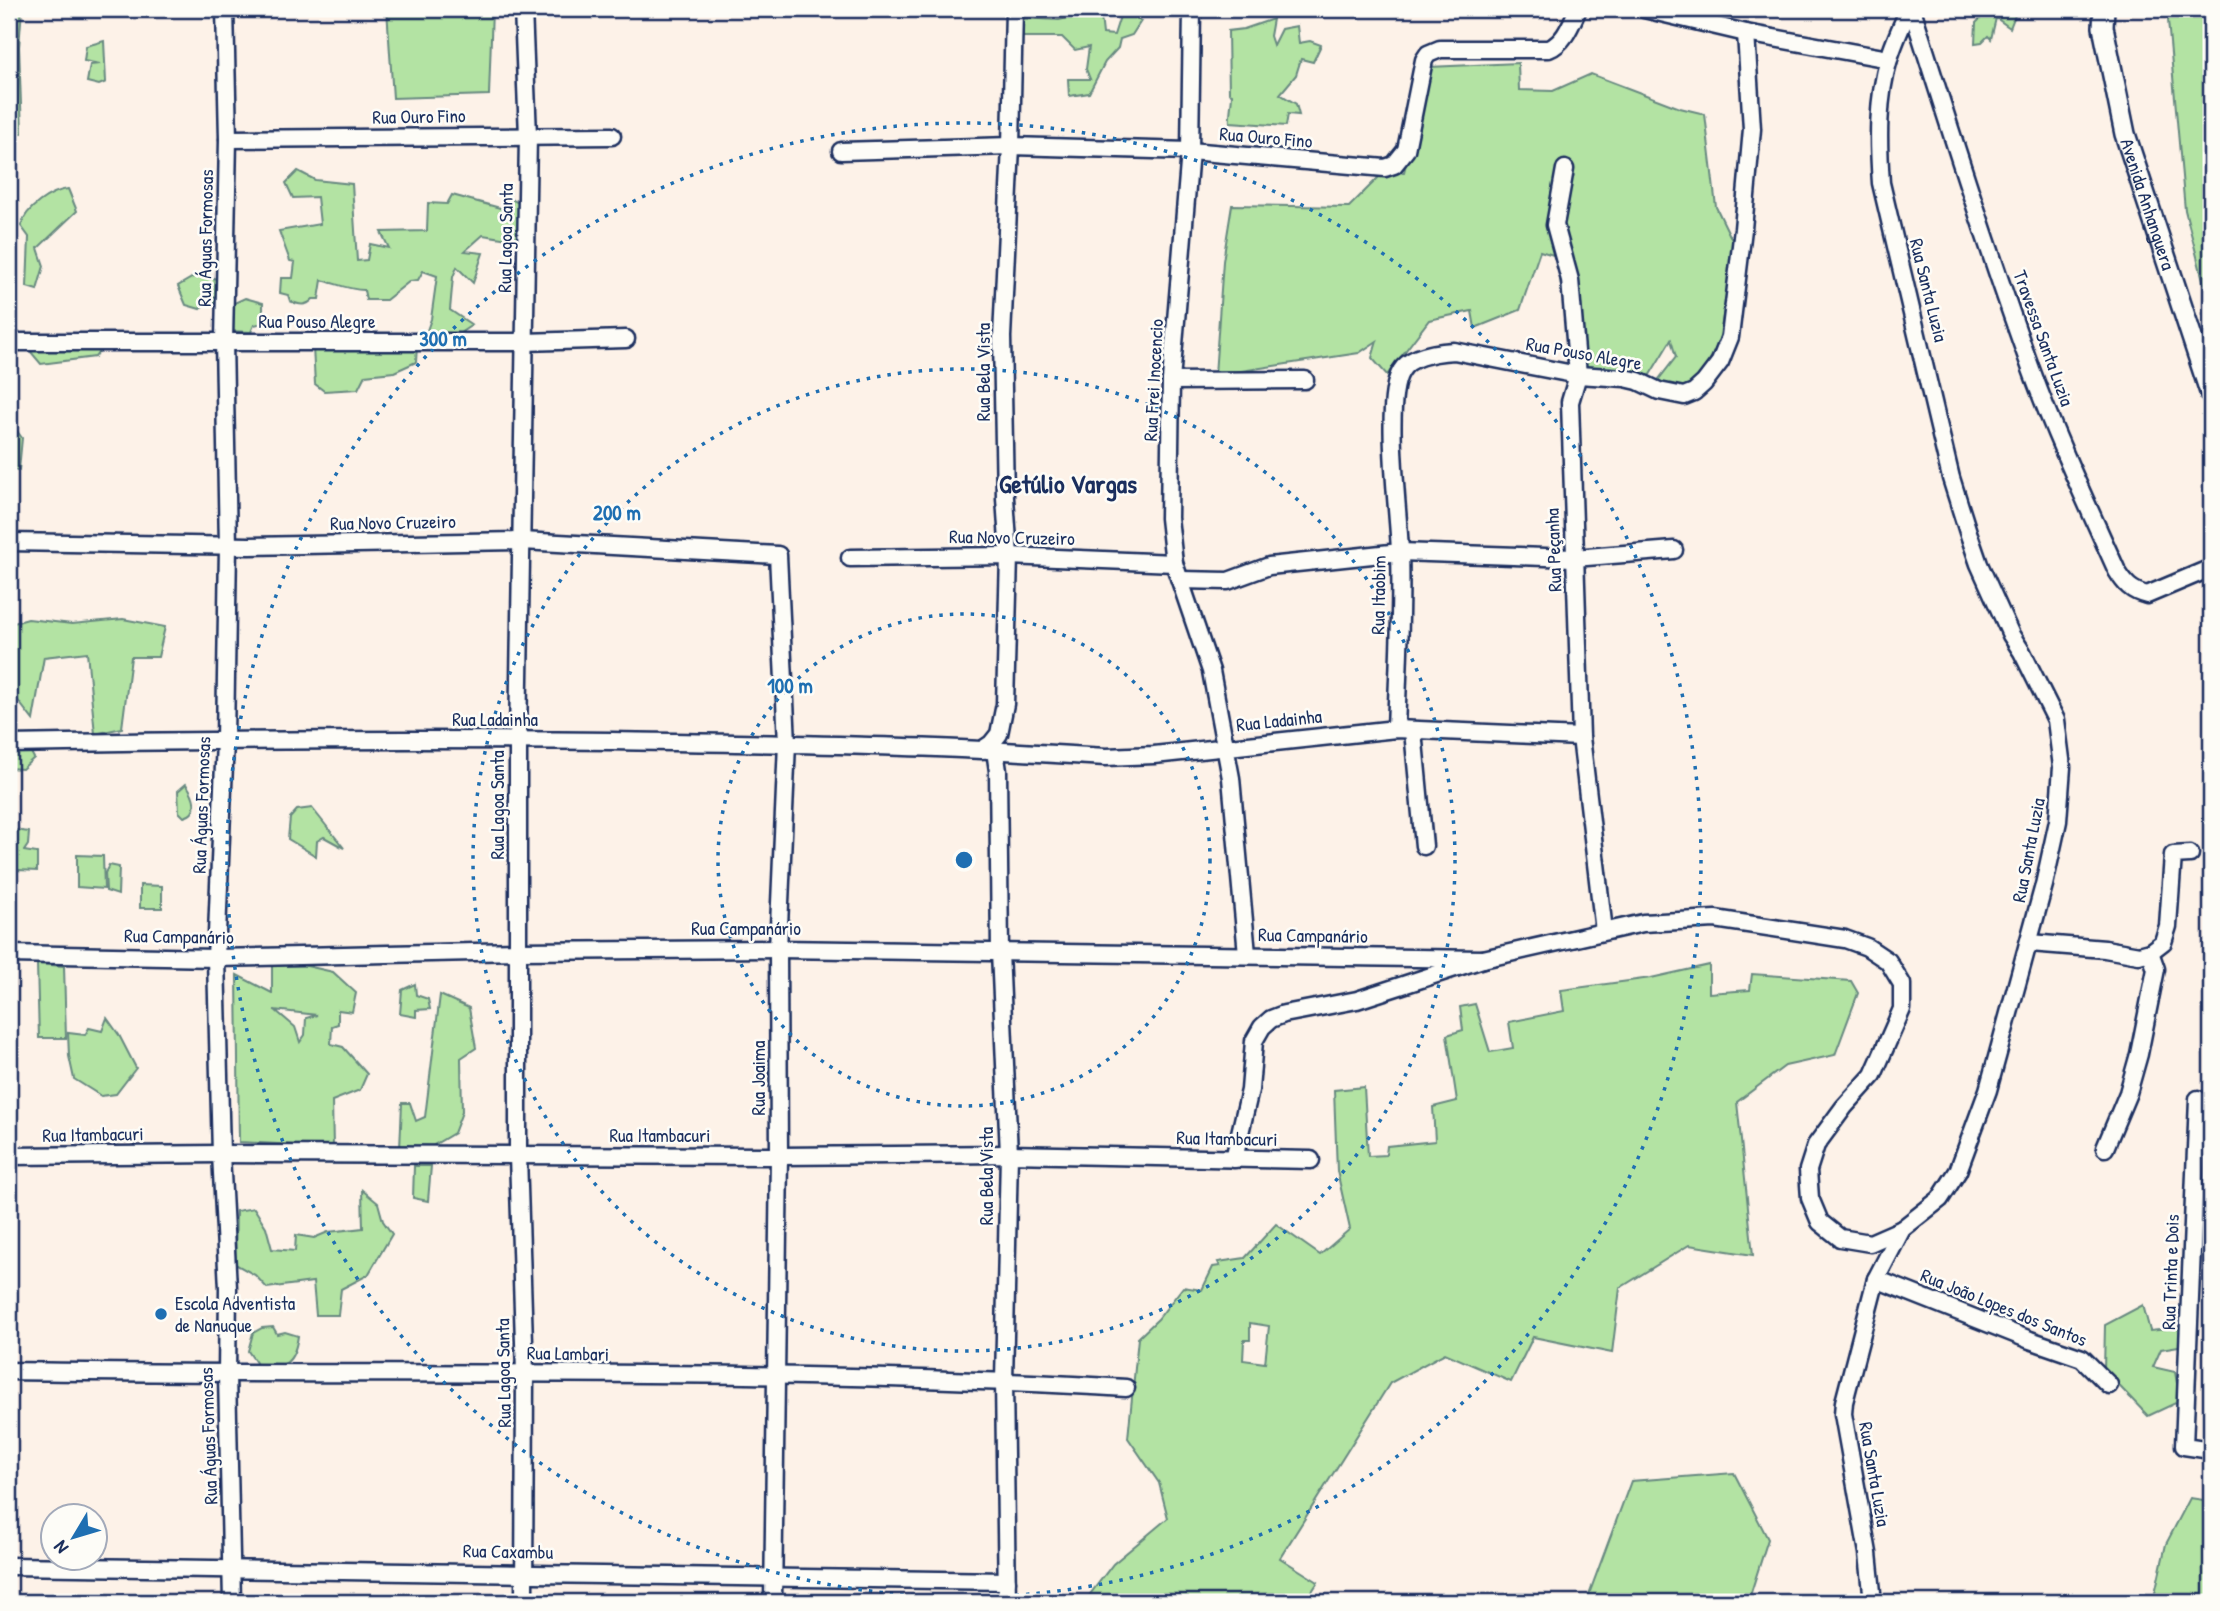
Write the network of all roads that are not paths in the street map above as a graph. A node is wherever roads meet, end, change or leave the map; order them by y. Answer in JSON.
{"nodes":[{"id":1,"x":225,"y":9,"type":"edge"},
{"id":2,"x":523,"y":9,"type":"edge"},
{"id":3,"x":1014,"y":9,"type":"edge"},
{"id":4,"x":1192,"y":9,"type":"edge"},
{"id":5,"x":1578,"y":9,"type":"edge"},
{"id":6,"x":1644,"y":9,"type":"edge"},
{"id":7,"x":1910,"y":9,"type":"edge"},
{"id":8,"x":2102,"y":15,"type":"edge"},
{"id":9,"x":1746,"y":33,"type":"junction"},
{"id":10,"x":1889,"y":59,"type":"junction"},
{"id":11,"x":528,"y":136,"type":"junction"},
{"id":12,"x":611,"y":136,"type":"dead end"},
{"id":13,"x":228,"y":139,"type":"junction"},
{"id":14,"x":1011,"y":146,"type":"junction"},
{"id":15,"x":841,"y":151,"type":"dead end"},
{"id":16,"x":1190,"y":151,"type":"junction"},
{"id":17,"x":1564,"y":169,"type":"dead end"},
{"id":18,"x":626,"y":339,"type":"dead end"},
{"id":19,"x":224,"y":341,"type":"junction"},
{"id":20,"x":9,"y":342,"type":"edge"},
{"id":21,"x":524,"y":342,"type":"junction"},
{"id":22,"x":1578,"y":375,"type":"junction"},
{"id":23,"x":1305,"y":380,"type":"dead end"},
{"id":24,"x":1171,"y":381,"type":"junction"},
{"id":25,"x":2211,"y":395,"type":"edge"},
{"id":26,"x":1394,"y":462,"type":"joint"},
{"id":27,"x":522,"y":541,"type":"junction"},
{"id":28,"x":9,"y":542,"type":"edge"},
{"id":29,"x":228,"y":545,"type":"junction"},
{"id":30,"x":1674,"y":550,"type":"dead end"},
{"id":31,"x":1400,"y":552,"type":"junction"},
{"id":32,"x":778,"y":555,"type":"joint"},
{"id":33,"x":1009,"y":556,"type":"junction"},
{"id":34,"x":850,"y":558,"type":"dead end"},
{"id":35,"x":1574,"y":558,"type":"junction"},
{"id":36,"x":1174,"y":563,"type":"junction"},
{"id":37,"x":2211,"y":568,"type":"edge"},
{"id":38,"x":1180,"y":580,"type":"junction"},
{"id":39,"x":1404,"y":730,"type":"junction"},
{"id":40,"x":1581,"y":737,"type":"junction"},
{"id":41,"x":225,"y":740,"type":"junction"},
{"id":42,"x":518,"y":740,"type":"junction"},
{"id":43,"x":787,"y":743,"type":"junction"},
{"id":44,"x":9,"y":744,"type":"edge"},
{"id":45,"x":1225,"y":746,"type":"junction"},
{"id":46,"x":988,"y":750,"type":"junction"},
{"id":47,"x":1424,"y":846,"type":"dead end"},
{"id":48,"x":2190,"y":854,"type":"dead end"},
{"id":49,"x":1604,"y":932,"type":"junction"},
{"id":50,"x":2030,"y":943,"type":"junction"},
{"id":51,"x":778,"y":948,"type":"junction"},
{"id":52,"x":518,"y":951,"type":"junction"},
{"id":53,"x":1000,"y":952,"type":"junction"},
{"id":54,"x":2150,"y":952,"type":"junction"},
{"id":55,"x":9,"y":954,"type":"edge"},
{"id":56,"x":1247,"y":954,"type":"junction"},
{"id":57,"x":216,"y":958,"type":"junction"},
{"id":58,"x":1483,"y":959,"type":"junction"},
{"id":59,"x":2198,"y":1099,"type":"dead end"},
{"id":60,"x":2105,"y":1148,"type":"dead end"},
{"id":61,"x":221,"y":1154,"type":"junction"},
{"id":62,"x":1009,"y":1154,"type":"junction"},
{"id":63,"x":9,"y":1156,"type":"edge"},
{"id":64,"x":518,"y":1156,"type":"junction"},
{"id":65,"x":779,"y":1156,"type":"junction"},
{"id":66,"x":1234,"y":1159,"type":"junction"},
{"id":67,"x":1311,"y":1160,"type":"dead end"},
{"id":68,"x":1902,"y":1229,"type":"junction"},
{"id":69,"x":1876,"y":1279,"type":"junction"},
{"id":70,"x":9,"y":1371,"type":"edge"},
{"id":71,"x":525,"y":1373,"type":"junction"},
{"id":72,"x":227,"y":1374,"type":"junction"},
{"id":73,"x":776,"y":1377,"type":"junction"},
{"id":74,"x":1004,"y":1381,"type":"junction"},
{"id":75,"x":2109,"y":1385,"type":"dead end"},
{"id":76,"x":1126,"y":1388,"type":"dead end"},
{"id":77,"x":2211,"y":1450,"type":"edge"},
{"id":78,"x":9,"y":1566,"type":"edge"},
{"id":79,"x":233,"y":1570,"type":"junction"},
{"id":80,"x":524,"y":1572,"type":"junction"},
{"id":81,"x":773,"y":1577,"type":"junction"},
{"id":82,"x":1007,"y":1581,"type":"junction"},
{"id":83,"x":232,"y":1602,"type":"edge"},
{"id":84,"x":524,"y":1602,"type":"edge"},
{"id":85,"x":773,"y":1602,"type":"edge"},
{"id":86,"x":1007,"y":1602,"type":"edge"},
{"id":87,"x":1874,"y":1602,"type":"edge"}],
"edges":[{"from":1,"to":13,"type":"street","name":"Rua Águas Formosas"},
{"from":2,"to":11,"type":"street","name":"Rua Lagoa Santa"},
{"from":3,"to":14,"type":"street","name":"Rua Bela Vista"},
{"from":4,"to":16,"type":"street","name":"Rua Frei Inocencio"},
{"from":5,"to":16,"type":"street","name":"Rua Ouro Fino"},
{"from":6,"to":9,"type":"street"},
{"from":7,"to":10,"type":"street","name":"Rua Santa Luzia"},
{"from":7,"to":37,"type":"street","name":"Travessa Santa Luzia"},
{"from":8,"to":25,"type":"street","name":"Avenida Anhanguera"},
{"from":9,"to":10,"type":"street"},
{"from":9,"to":22,"type":"street","name":"Rua Pouso Alegre"},
{"from":10,"to":50,"type":"street","name":"Rua Santa Luzia"},
{"from":11,"to":12,"type":"street","name":"Rua Ouro Fino"},
{"from":11,"to":13,"type":"street","name":"Rua Ouro Fino"},
{"from":11,"to":21,"type":"street","name":"Rua Lagoa Santa"},
{"from":13,"to":19,"type":"street","name":"Rua Águas Formosas"},
{"from":14,"to":15,"type":"street","name":"Rua Ouro Fino"},
{"from":14,"to":16,"type":"street","name":"Rua Ouro Fino"},
{"from":14,"to":33,"type":"street","name":"Rua Bela Vista"},
{"from":16,"to":24,"type":"street","name":"Rua Frei Inocencio"},
{"from":17,"to":22,"type":"street","name":"Rua Peçanha"},
{"from":18,"to":21,"type":"street","name":"Rua Pouso Alegre"},
{"from":19,"to":20,"type":"street","name":"Rua Pouso Alegre"},
{"from":19,"to":21,"type":"street","name":"Rua Pouso Alegre"},
{"from":19,"to":29,"type":"street","name":"Rua Águas Formosas"},
{"from":21,"to":27,"type":"street","name":"Rua Lagoa Santa"},
{"from":22,"to":26,"type":"street","name":"Rua Pouso Alegre"},
{"from":22,"to":35,"type":"street","name":"Rua Peçanha"},
{"from":23,"to":24,"type":"street"},
{"from":24,"to":36,"type":"street","name":"Rua Frei Inocencio"},
{"from":26,"to":31,"type":"street","name":"Rua Itaobim"},
{"from":27,"to":29,"type":"street","name":"Rua Novo Cruzeiro"},
{"from":27,"to":32,"type":"street","name":"Rua Novo Cruzeiro"},
{"from":27,"to":42,"type":"street","name":"Rua Lagoa Santa"},
{"from":28,"to":29,"type":"street","name":"Rua Novo Cruzeiro"},
{"from":29,"to":41,"type":"street","name":"Rua Águas Formosas"},
{"from":30,"to":35,"type":"street"},
{"from":31,"to":35,"type":"street"},
{"from":31,"to":38,"type":"street"},
{"from":31,"to":39,"type":"street","name":"Rua Itaobim"},
{"from":32,"to":43,"type":"street","name":"Rua Joaima"},
{"from":33,"to":34,"type":"street","name":"Rua Novo Cruzeiro"},
{"from":33,"to":36,"type":"street","name":"Rua Novo Cruzeiro"},
{"from":33,"to":46,"type":"street","name":"Rua Bela Vista"},
{"from":35,"to":40,"type":"street","name":"Rua Peçanha"},
{"from":36,"to":38,"type":"street","name":"Rua Frei Inocencio"},
{"from":38,"to":45,"type":"street","name":"Rua Frei Inocencio"},
{"from":39,"to":40,"type":"street","name":"Rua Ladainha"},
{"from":39,"to":45,"type":"street","name":"Rua Ladainha"},
{"from":39,"to":47,"type":"street","name":"Rua Itaobim"},
{"from":40,"to":49,"type":"street","name":"Rua Peçanha"},
{"from":41,"to":42,"type":"street","name":"Rua Ladainha"},
{"from":41,"to":44,"type":"street","name":"Rua Ladainha"},
{"from":41,"to":57,"type":"street","name":"Rua Águas Formosas"},
{"from":42,"to":43,"type":"street","name":"Rua Ladainha"},
{"from":42,"to":52,"type":"street","name":"Rua Lagoa Santa"},
{"from":43,"to":46,"type":"street","name":"Rua Ladainha"},
{"from":43,"to":51,"type":"street","name":"Rua Joaima"},
{"from":45,"to":46,"type":"street","name":"Rua Ladainha"},
{"from":45,"to":56,"type":"street","name":"Rua Frei Inocencio"},
{"from":46,"to":53,"type":"street","name":"Rua Bela Vista"},
{"from":48,"to":54,"type":"street"},
{"from":49,"to":58,"type":"street","name":"Rua Campanário"},
{"from":49,"to":68,"type":"street","name":"Rua Campanário"},
{"from":50,"to":54,"type":"street"},
{"from":50,"to":68,"type":"street","name":"Rua Santa Luzia"},
{"from":51,"to":52,"type":"street","name":"Rua Campanário"},
{"from":51,"to":53,"type":"street","name":"Rua Campanário"},
{"from":51,"to":65,"type":"street","name":"Rua Joaima"},
{"from":52,"to":57,"type":"street","name":"Rua Campanário"},
{"from":52,"to":64,"type":"street","name":"Rua Lagoa Santa"},
{"from":53,"to":56,"type":"street","name":"Rua Campanário"},
{"from":53,"to":62,"type":"street","name":"Rua Bela Vista"},
{"from":54,"to":60,"type":"street"},
{"from":55,"to":57,"type":"street","name":"Rua Campanário"},
{"from":56,"to":58,"type":"street","name":"Rua Campanário"},
{"from":57,"to":61,"type":"street","name":"Rua Águas Formosas"},
{"from":58,"to":66,"type":"street","name":"Rua Campanário"},
{"from":59,"to":77,"type":"street","name":"Rua Trinta e Dois"},
{"from":61,"to":63,"type":"street","name":"Rua Itambacuri"},
{"from":61,"to":64,"type":"street","name":"Rua Itambacuri"},
{"from":61,"to":72,"type":"street","name":"Rua Águas Formosas"},
{"from":62,"to":65,"type":"street","name":"Rua Itambacuri"},
{"from":62,"to":66,"type":"street","name":"Rua Itambacuri"},
{"from":62,"to":74,"type":"street","name":"Rua Bela Vista"},
{"from":64,"to":65,"type":"street","name":"Rua Itambacuri"},
{"from":64,"to":71,"type":"street","name":"Rua Lagoa Santa"},
{"from":65,"to":73,"type":"street","name":"Rua Joaima"},
{"from":66,"to":67,"type":"street","name":"Rua Itambacuri"},
{"from":68,"to":69,"type":"street","name":"Rua Santa Luzia"},
{"from":69,"to":75,"type":"street","name":"Rua João Lopes dos Santos"},
{"from":69,"to":87,"type":"street","name":"Rua Santa Luzia"},
{"from":70,"to":72,"type":"street","name":"Rua Lambari"},
{"from":71,"to":72,"type":"street","name":"Rua Lambari"},
{"from":71,"to":73,"type":"street","name":"Rua Lambari"},
{"from":71,"to":80,"type":"street","name":"Rua Lagoa Santa"},
{"from":72,"to":79,"type":"street","name":"Rua Águas Formosas"},
{"from":73,"to":74,"type":"street","name":"Rua Lambari"},
{"from":73,"to":81,"type":"street","name":"Rua Joaima"},
{"from":74,"to":76,"type":"street","name":"Rua Lambari"},
{"from":74,"to":82,"type":"street","name":"Rua Bela Vista"},
{"from":78,"to":79,"type":"street","name":"Rua Caxambu"},
{"from":79,"to":80,"type":"street","name":"Rua Caxambu"},
{"from":79,"to":83,"type":"street","name":"Rua Águas Formosas"},
{"from":80,"to":81,"type":"street","name":"Rua Caxambu"},
{"from":80,"to":84,"type":"street","name":"Rua Lagoa Santa"},
{"from":81,"to":82,"type":"street","name":"Rua Caxambu"},
{"from":81,"to":85,"type":"street","name":"Rua Joaima"},
{"from":82,"to":86,"type":"street","name":"Rua Bela Vista"}]}
